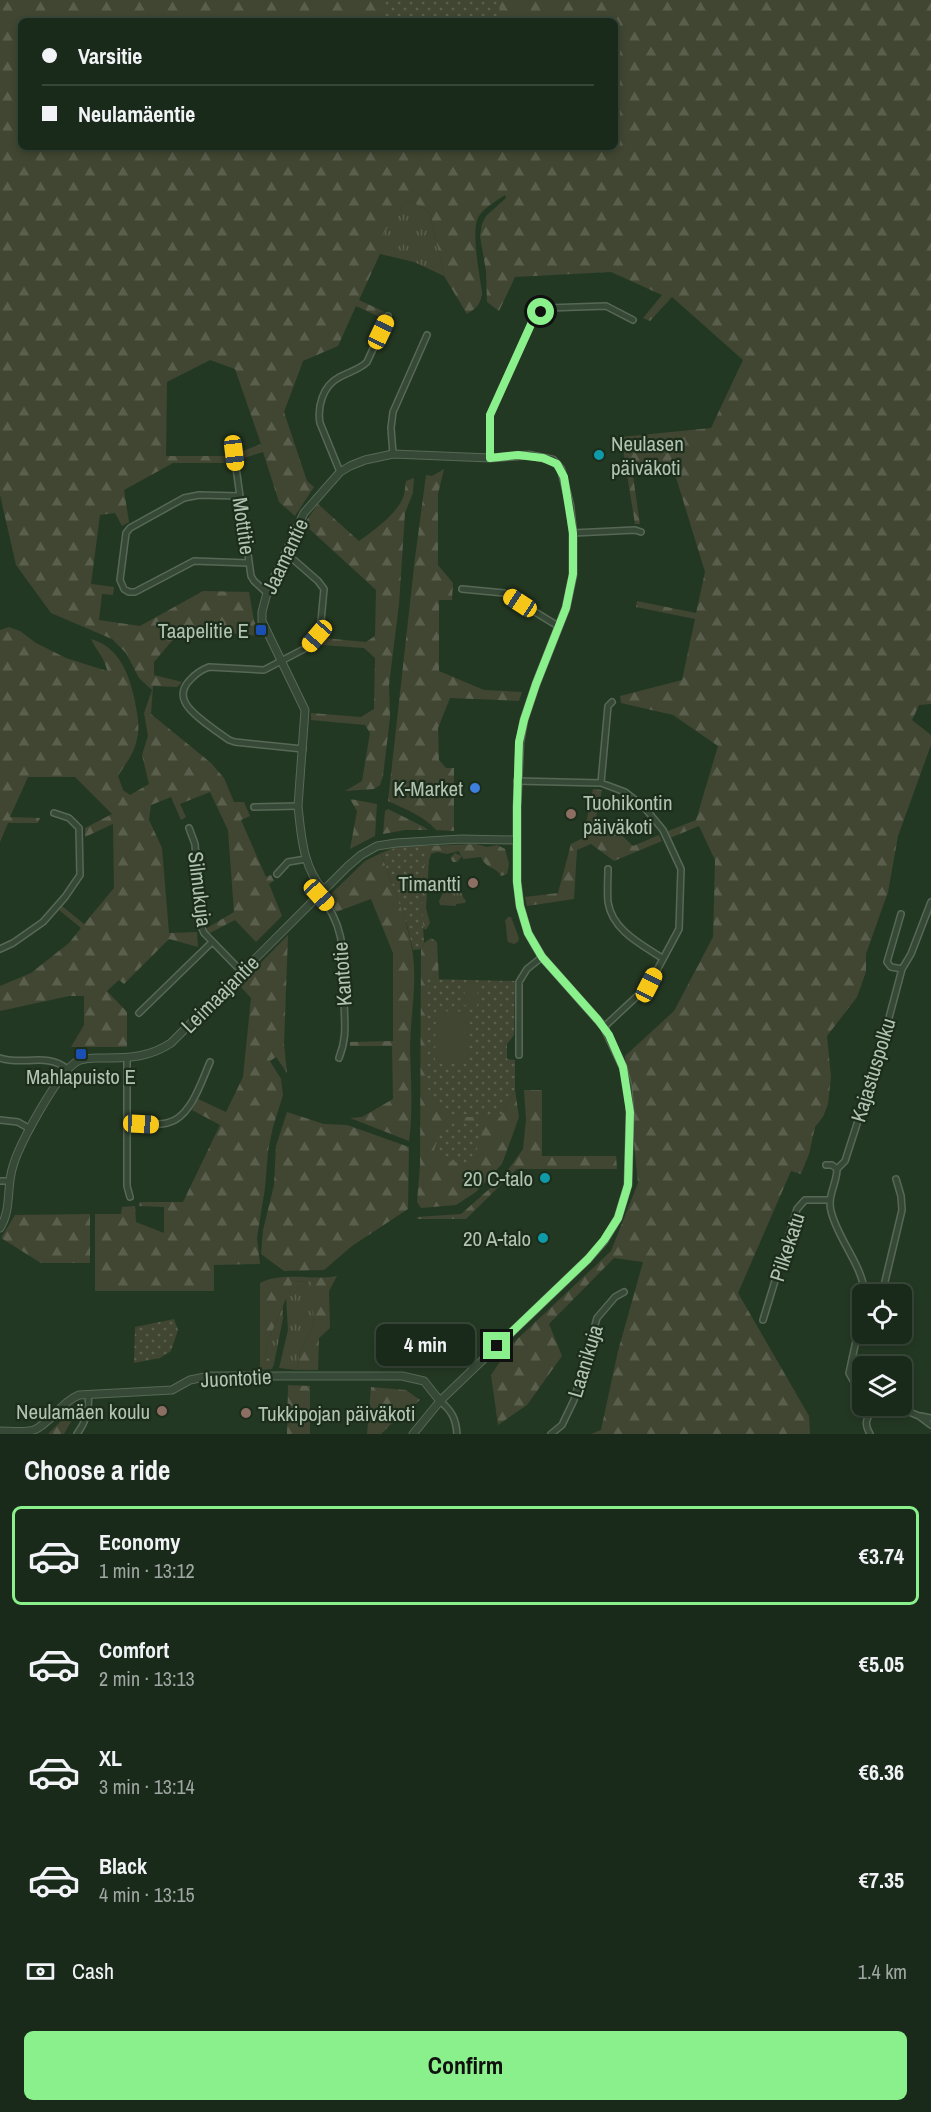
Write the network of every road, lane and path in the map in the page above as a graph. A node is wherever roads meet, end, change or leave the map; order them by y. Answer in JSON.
{"nodes":[{"id":1,"x":388,"y":316,"type":"dead end"},
{"id":2,"x":633,"y":320,"type":"dead end"},
{"id":3,"x":427,"y":334,"type":"dead end"},
{"id":4,"x":234,"y":453,"type":"dead end"},
{"id":5,"x":393,"y":454,"type":"junction"},
{"id":6,"x":490,"y":458,"type":"junction"},
{"id":7,"x":340,"y":472,"type":"junction"},
{"id":8,"x":239,"y":496,"type":"junction"},
{"id":9,"x":641,"y":532,"type":"dead end"},
{"id":10,"x":573,"y":533,"type":"junction"},
{"id":11,"x":286,"y":553,"type":"junction"},
{"id":12,"x":249,"y":563,"type":"junction"},
{"id":13,"x":462,"y":589,"type":"dead end"},
{"id":14,"x":267,"y":593,"type":"junction"},
{"id":15,"x":558,"y":626,"type":"junction"},
{"id":16,"x":281,"y":660,"type":"junction"},
{"id":17,"x":610,"y":704,"type":"dead end"},
{"id":18,"x":303,"y":749,"type":"junction"},
{"id":19,"x":517,"y":781,"type":"junction"},
{"id":20,"x":601,"y":783,"type":"junction"},
{"id":21,"x":298,"y":806,"type":"junction"},
{"id":22,"x":254,"y":807,"type":"dead end"},
{"id":23,"x":54,"y":813,"type":"dead end"},
{"id":24,"x":189,"y":828,"type":"dead end"},
{"id":25,"x":516,"y":840,"type":"junction"},
{"id":26,"x":306,"y":859,"type":"junction"},
{"id":27,"x":608,"y":868,"type":"dead end"},
{"id":28,"x":277,"y":874,"type":"dead end"},
{"id":29,"x":322,"y":892,"type":"junction"},
{"id":30,"x":931,"y":902,"type":"edge"},
{"id":31,"x":901,"y":914,"type":"dead end"},
{"id":32,"x":212,"y":942,"type":"junction"},
{"id":33,"x":0,"y":949,"type":"edge"},
{"id":34,"x":542,"y":957,"type":"junction"},
{"id":35,"x":662,"y":958,"type":"junction"},
{"id":36,"x":902,"y":969,"type":"junction"},
{"id":37,"x":242,"y":972,"type":"junction"},
{"id":38,"x":139,"y":1013,"type":"dead end"},
{"id":39,"x":604,"y":1027,"type":"junction"},
{"id":40,"x":519,"y":1055,"type":"dead end"},
{"id":41,"x":0,"y":1058,"type":"edge"},
{"id":42,"x":127,"y":1058,"type":"junction"},
{"id":43,"x":339,"y":1058,"type":"dead end"},
{"id":44,"x":210,"y":1062,"type":"dead end"},
{"id":45,"x":67,"y":1069,"type":"junction"},
{"id":46,"x":0,"y":1120,"type":"edge"},
{"id":47,"x":128,"y":1123,"type":"junction"},
{"id":48,"x":30,"y":1129,"type":"junction"},
{"id":49,"x":826,"y":1165,"type":"dead end"},
{"id":50,"x":837,"y":1169,"type":"junction"},
{"id":51,"x":896,"y":1179,"type":"dead end"},
{"id":52,"x":9,"y":1181,"type":"junction"},
{"id":53,"x":0,"y":1182,"type":"edge"},
{"id":54,"x":130,"y":1197,"type":"dead end"},
{"id":55,"x":830,"y":1200,"type":"junction"},
{"id":56,"x":0,"y":1228,"type":"edge"},
{"id":57,"x":862,"y":1284,"type":"edge"},
{"id":58,"x":884,"y":1284,"type":"edge"},
{"id":59,"x":624,"y":1292,"type":"dead end"},
{"id":60,"x":763,"y":1320,"type":"dead end"},
{"id":61,"x":852,"y":1358,"type":"edge"},
{"id":62,"x":852,"y":1378,"type":"edge"},
{"id":63,"x":88,"y":1394,"type":"junction"},
{"id":64,"x":440,"y":1401,"type":"junction"},
{"id":65,"x":912,"y":1413,"type":"edge"},
{"id":66,"x":869,"y":1416,"type":"edge"},
{"id":67,"x":919,"y":1416,"type":"junction"},
{"id":68,"x":931,"y":1418,"type":"edge"},
{"id":69,"x":931,"y":1425,"type":"edge"},
{"id":70,"x":0,"y":1431,"type":"edge"},
{"id":71,"x":77,"y":1434,"type":"edge"},
{"id":72,"x":412,"y":1434,"type":"edge"},
{"id":73,"x":457,"y":1434,"type":"edge"},
{"id":74,"x":552,"y":1434,"type":"edge"},
{"id":75,"x":870,"y":1434,"type":"edge"}],
"edges":[{"from":1,"to":7,"type":"street"},
{"from":2,"to":6,"type":"street"},
{"from":3,"to":5,"type":"street"},
{"from":4,"to":8,"type":"street","name":"Mottitie"},
{"from":5,"to":6,"type":"street","name":"Jaamantie"},
{"from":5,"to":7,"type":"street","name":"Jaamantie"},
{"from":6,"to":10,"type":"street","name":"Jaamantie"},
{"from":7,"to":11,"type":"street","name":"Jaamantie"},
{"from":8,"to":12,"type":"street","name":"Mottitie"},
{"from":8,"to":12,"type":"street"},
{"from":9,"to":10,"type":"street"},
{"from":10,"to":15,"type":"street"},
{"from":11,"to":14,"type":"street","name":"Jaamantie"},
{"from":11,"to":16,"type":"street"},
{"from":12,"to":14,"type":"street","name":"Mottitie"},
{"from":13,"to":15,"type":"street"},
{"from":14,"to":16,"type":"street","name":"Jaamantie"},
{"from":15,"to":19,"type":"street"},
{"from":16,"to":18,"type":"street","name":"Jaamantie"},
{"from":16,"to":18,"type":"street"},
{"from":17,"to":20,"type":"street"},
{"from":18,"to":21,"type":"street","name":"Jaamantie"},
{"from":19,"to":20,"type":"street"},
{"from":19,"to":25,"type":"street"},
{"from":20,"to":35,"type":"street"},
{"from":21,"to":22,"type":"street"},
{"from":21,"to":26,"type":"street","name":"Jaamantie"},
{"from":23,"to":33,"type":"street"},
{"from":24,"to":32,"type":"street","name":"Silmukuja"},
{"from":25,"to":29,"type":"street","name":"Leimaajantie"},
{"from":25,"to":34,"type":"street"},
{"from":26,"to":28,"type":"street"},
{"from":26,"to":29,"type":"street","name":"Jaamantie"},
{"from":27,"to":35,"type":"street"},
{"from":29,"to":37,"type":"street","name":"Leimaajantie"},
{"from":29,"to":43,"type":"street","name":"Kantotie"},
{"from":30,"to":36,"type":"street","name":"Kajastuspolku"},
{"from":31,"to":36,"type":"street"},
{"from":32,"to":37,"type":"street","name":"Silmukuja"},
{"from":32,"to":38,"type":"street"},
{"from":34,"to":39,"type":"street"},
{"from":34,"to":40,"type":"street"},
{"from":35,"to":39,"type":"street"},
{"from":36,"to":50,"type":"street","name":"Kajastuspolku"},
{"from":37,"to":42,"type":"street","name":"Leimaajantie"},
{"from":39,"to":64,"type":"street"},
{"from":41,"to":45,"type":"street"},
{"from":42,"to":45,"type":"street","name":"Leimaajantie"},
{"from":42,"to":47,"type":"street"},
{"from":44,"to":47,"type":"street"},
{"from":45,"to":48,"type":"street"},
{"from":46,"to":48,"type":"street"},
{"from":47,"to":54,"type":"street"},
{"from":48,"to":52,"type":"street"},
{"from":49,"to":50,"type":"street"},
{"from":50,"to":55,"type":"street","name":"Kajastuspolku"},
{"from":51,"to":58,"type":"street"},
{"from":52,"to":53,"type":"street"},
{"from":52,"to":56,"type":"street"},
{"from":55,"to":57,"type":"street"},
{"from":55,"to":60,"type":"street","name":"Pilkekatu"},
{"from":59,"to":74,"type":"street","name":"Laanikuja"},
{"from":61,"to":62,"type":"street"},
{"from":63,"to":64,"type":"street","name":"Juontotie"},
{"from":63,"to":70,"type":"street","name":"Juontotie"},
{"from":63,"to":71,"type":"street"},
{"from":64,"to":72,"type":"street"},
{"from":64,"to":73,"type":"street"},
{"from":65,"to":67,"type":"street"},
{"from":66,"to":75,"type":"street"},
{"from":67,"to":68,"type":"street"},
{"from":67,"to":69,"type":"street"}]}
